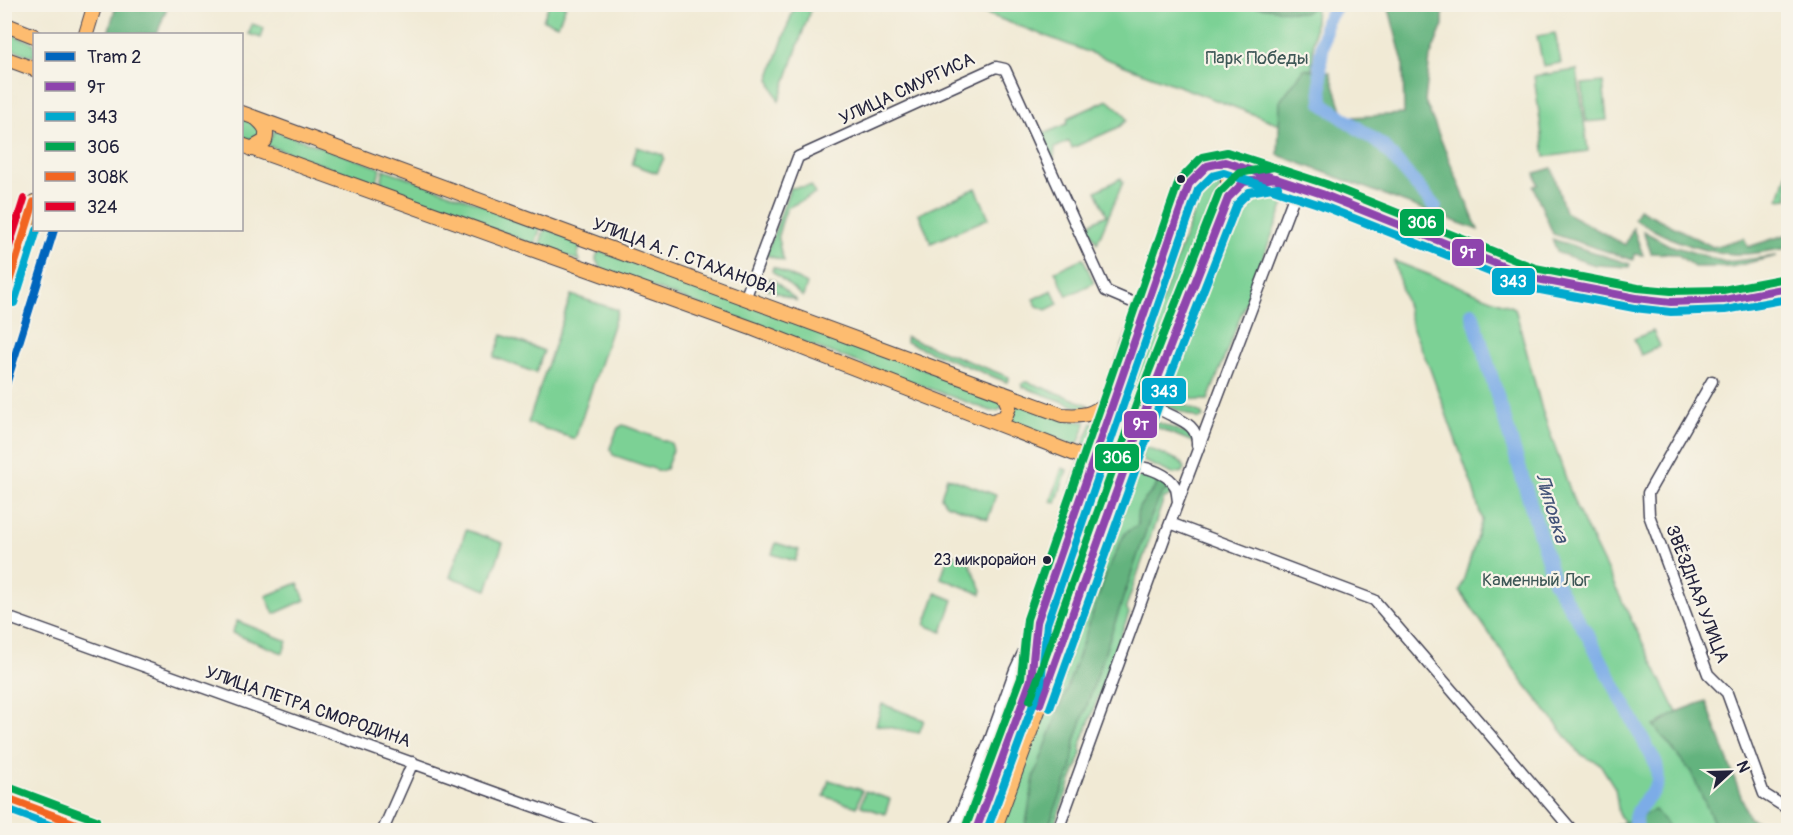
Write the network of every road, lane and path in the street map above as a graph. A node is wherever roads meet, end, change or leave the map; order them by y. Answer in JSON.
{"nodes":[{"id":1,"x":95,"y":4,"type":"edge"},
{"id":2,"x":4,"y":24,"type":"edge"},
{"id":3,"x":86,"y":33,"type":"edge"},
{"id":4,"x":33,"y":36,"type":"edge"},
{"id":5,"x":4,"y":58,"type":"edge"},
{"id":6,"x":33,"y":69,"type":"edge"},
{"id":7,"x":243,"y":113,"type":"edge"},
{"id":8,"x":257,"y":119,"type":"junction"},
{"id":9,"x":246,"y":147,"type":"edge"},
{"id":10,"x":1225,"y":162,"type":"junction"},
{"id":11,"x":1276,"y":177,"type":"junction"},
{"id":12,"x":1298,"y":186,"type":"junction"},
{"id":13,"x":1228,"y":198,"type":"junction"},
{"id":14,"x":33,"y":205,"type":"edge"},
{"id":15,"x":613,"y":250,"type":"junction"},
{"id":16,"x":603,"y":274,"type":"junction"},
{"id":17,"x":1788,"y":288,"type":"edge"},
{"id":18,"x":745,"y":298,"type":"junction"},
{"id":19,"x":4,"y":300,"type":"edge"},
{"id":20,"x":1146,"y":308,"type":"junction"},
{"id":21,"x":1712,"y":381,"type":"dead end"},
{"id":22,"x":1003,"y":393,"type":"junction"},
{"id":23,"x":1116,"y":398,"type":"junction"},
{"id":24,"x":1150,"y":398,"type":"junction"},
{"id":25,"x":993,"y":421,"type":"junction"},
{"id":26,"x":1196,"y":451,"type":"junction"},
{"id":27,"x":1094,"y":461,"type":"junction"},
{"id":28,"x":1123,"y":475,"type":"junction"},
{"id":29,"x":1178,"y":501,"type":"junction"},
{"id":30,"x":1170,"y":523,"type":"junction"},
{"id":31,"x":1054,"y":576,"type":"junction"},
{"id":32,"x":1084,"y":584,"type":"junction"},
{"id":33,"x":4,"y":616,"type":"edge"},
{"id":34,"x":1037,"y":622,"type":"junction"},
{"id":35,"x":413,"y":762,"type":"junction"},
{"id":36,"x":4,"y":797,"type":"edge"},
{"id":37,"x":1788,"y":809,"type":"edge"},
{"id":38,"x":92,"y":831,"type":"edge"},
{"id":39,"x":383,"y":831,"type":"edge"},
{"id":40,"x":599,"y":831,"type":"edge"},
{"id":41,"x":954,"y":831,"type":"edge"},
{"id":42,"x":976,"y":831,"type":"edge"},
{"id":43,"x":994,"y":831,"type":"edge"},
{"id":44,"x":1058,"y":831,"type":"edge"},
{"id":45,"x":1572,"y":831,"type":"edge"}],
"edges":[{"from":1,"to":3,"type":"main road"},
{"from":2,"to":4,"type":"main road"},
{"from":5,"to":6,"type":"main road"},
{"from":7,"to":8,"type":"main road","name":"УЛИЦА А. Г. СТАХАНОВА"},
{"from":8,"to":9,"type":"main road"},
{"from":8,"to":15,"type":"main road","name":"УЛИЦА А. Г. СТАХАНОВА"},
{"from":9,"to":16,"type":"main road"},
{"from":10,"to":11,"type":"main road"},
{"from":10,"to":13,"type":"main road"},
{"from":10,"to":20,"type":"main road"},
{"from":11,"to":12,"type":"main road"},
{"from":11,"to":13,"type":"main road"},
{"from":12,"to":17,"type":"main road"},
{"from":12,"to":26,"type":"street"},
{"from":13,"to":24,"type":"main road"},
{"from":14,"to":19,"type":"main road"},
{"from":15,"to":16,"type":"main road"},
{"from":15,"to":18,"type":"main road","name":"УЛИЦА А. Г. СТАХАНОВА"},
{"from":16,"to":25,"type":"main road"},
{"from":18,"to":20,"type":"street","name":"УЛИЦА СМУРГИСА"},
{"from":18,"to":22,"type":"main road","name":"УЛИЦА А. Г. СТАХАНОВА"},
{"from":20,"to":23,"type":"main road"},
{"from":21,"to":37,"type":"street","name":"ЗВЁЗДНАЯ УЛИЦА"},
{"from":22,"to":23,"type":"main road","name":"УЛИЦА А. Г. СТАХАНОВА"},
{"from":22,"to":25,"type":"main road"},
{"from":23,"to":27,"type":"main road"},
{"from":24,"to":26,"type":"street"},
{"from":24,"to":28,"type":"main road"},
{"from":25,"to":27,"type":"main road"},
{"from":26,"to":29,"type":"street"},
{"from":27,"to":31,"type":"main road"},
{"from":28,"to":29,"type":"street"},
{"from":28,"to":32,"type":"main road"},
{"from":29,"to":30,"type":"street"},
{"from":30,"to":44,"type":"street"},
{"from":30,"to":45,"type":"street"},
{"from":31,"to":32,"type":"main road"},
{"from":31,"to":34,"type":"main road"},
{"from":32,"to":43,"type":"main road"},
{"from":33,"to":35,"type":"street","name":"УЛИЦА ПЕТРА СМОРОДИНА"},
{"from":34,"to":41,"type":"street"},
{"from":34,"to":42,"type":"main road"},
{"from":35,"to":39,"type":"street"},
{"from":35,"to":40,"type":"street","name":"УЛИЦА ПЕТРА СМОРОДИНА"},
{"from":36,"to":38,"type":"street"}]}
